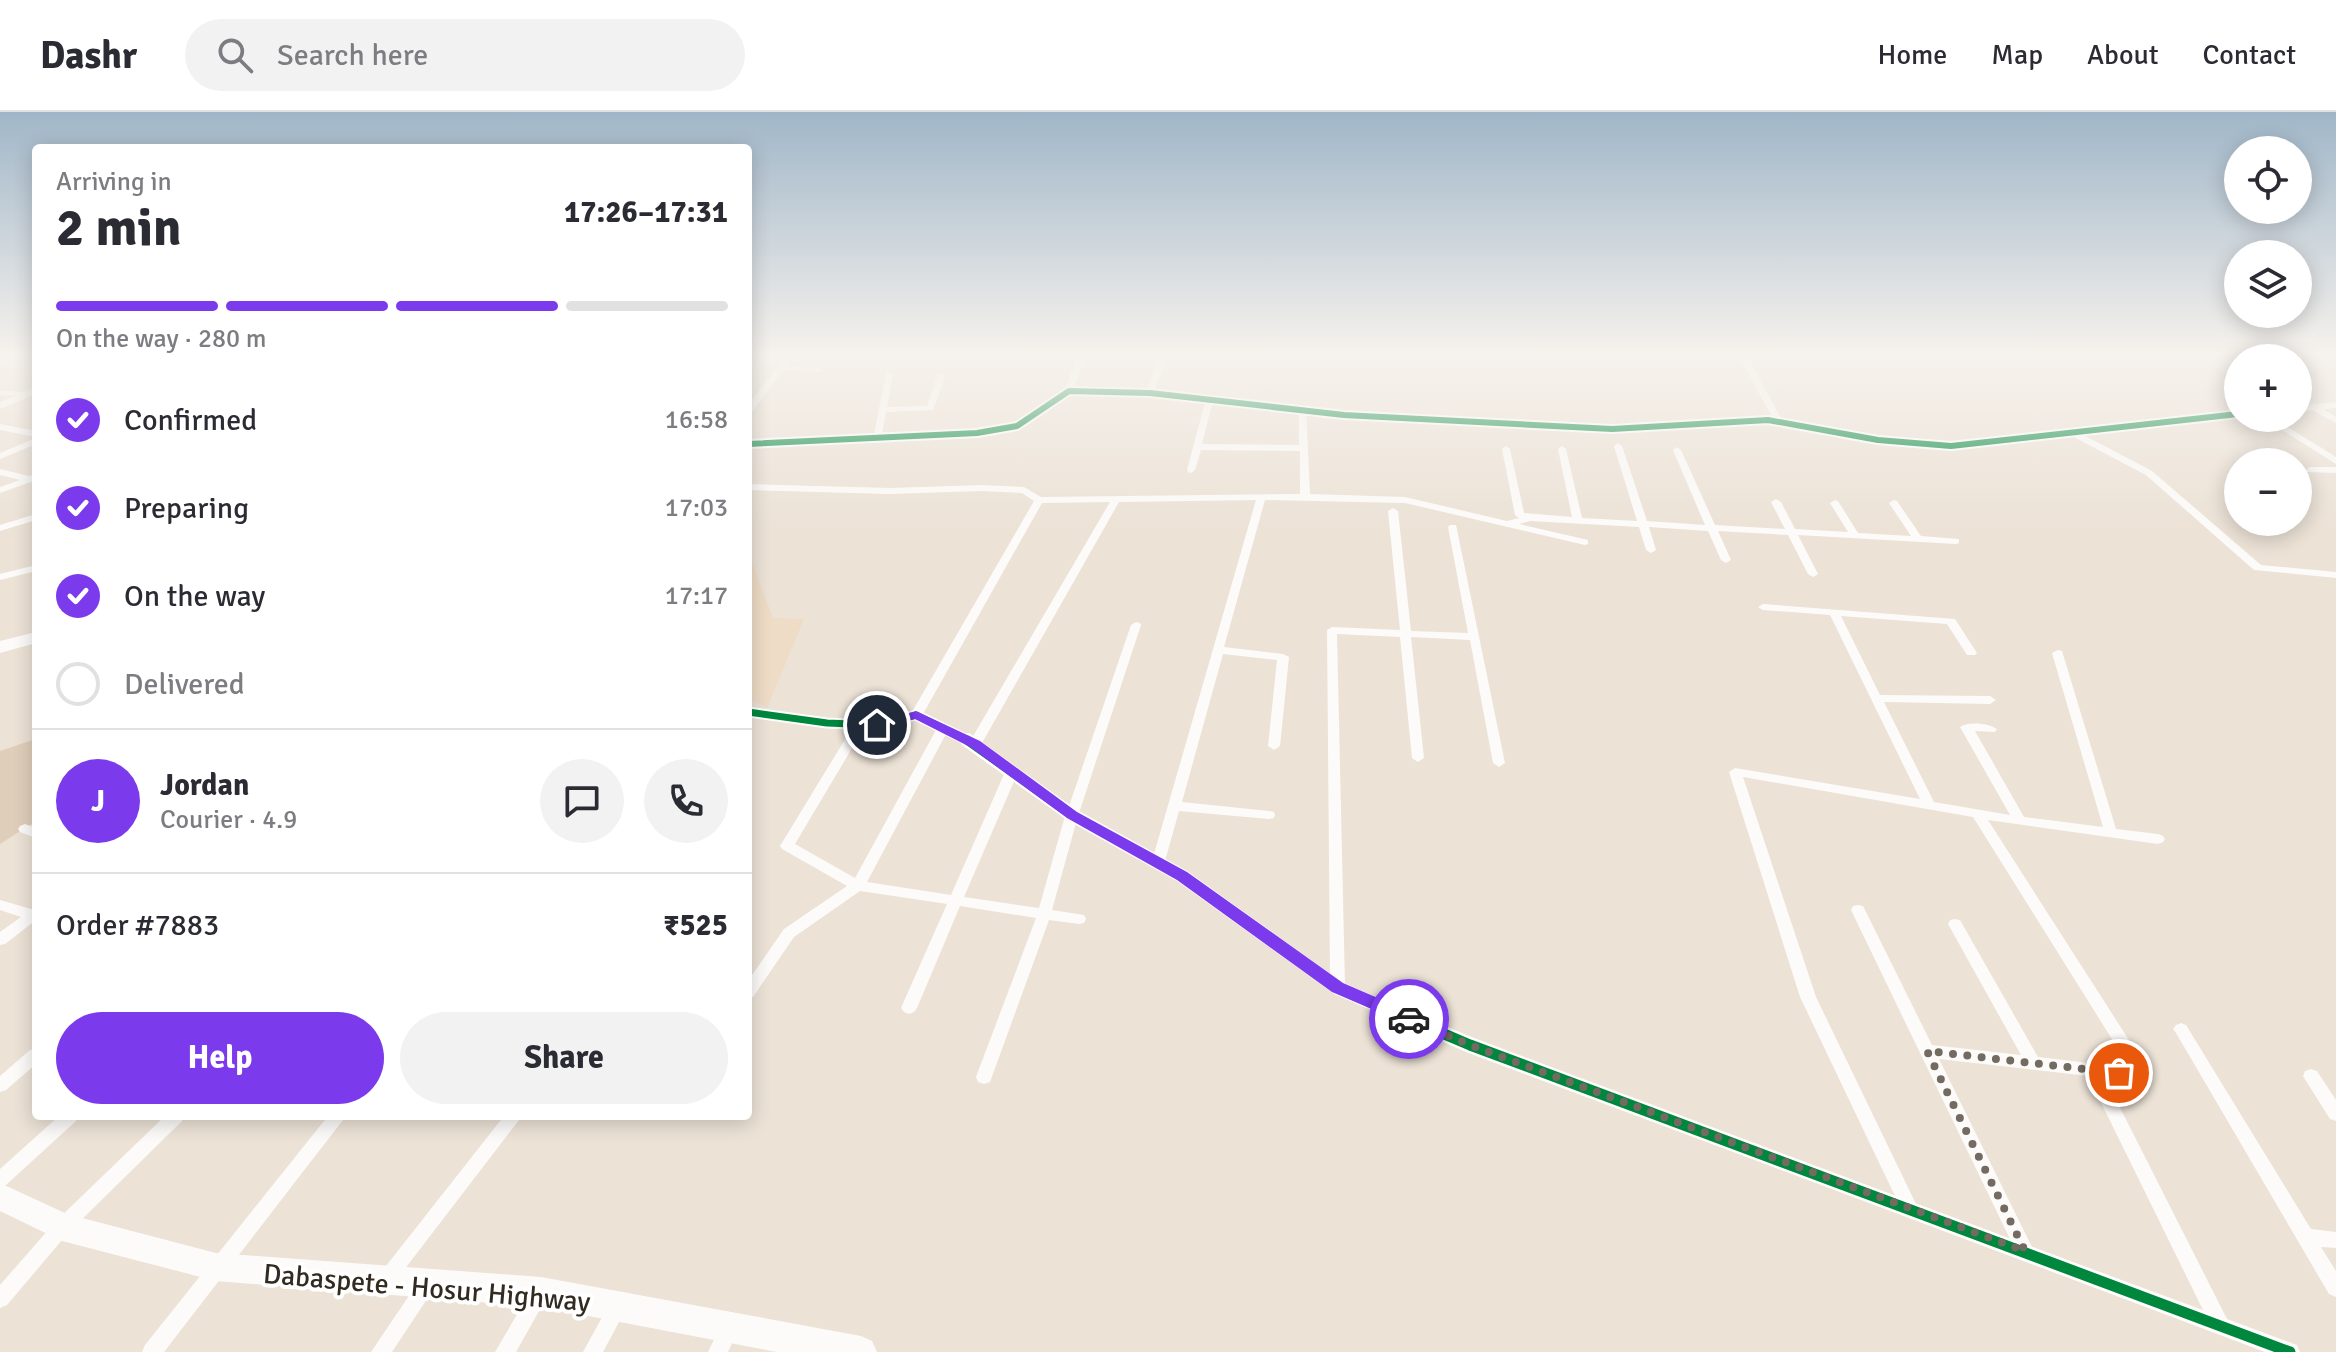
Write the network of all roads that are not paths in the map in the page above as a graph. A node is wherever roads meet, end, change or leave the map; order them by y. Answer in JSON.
{"nodes":[{"id":1,"x":882,"y":413,"type":"edge"},
{"id":2,"x":1037,"y":413,"type":"edge"},
{"id":3,"x":1206,"y":413,"type":"edge"},
{"id":4,"x":1303,"y":413,"type":"edge"},
{"id":5,"x":1350,"y":413,"type":"edge"},
{"id":6,"x":1774,"y":413,"type":"edge"},
{"id":7,"x":2224,"y":416,"type":"edge"},
{"id":8,"x":1779,"y":422,"type":"junction"},
{"id":9,"x":0,"y":427,"type":"edge"},
{"id":10,"x":2071,"y":432,"type":"junction"},
{"id":11,"x":2289,"y":432,"type":"edge"},
{"id":12,"x":32,"y":433,"type":"edge"},
{"id":13,"x":877,"y":440,"type":"junction"},
{"id":14,"x":32,"y":443,"type":"edge"},
{"id":15,"x":752,"y":444,"type":"edge"},
{"id":16,"x":1618,"y":446,"type":"dead end"},
{"id":17,"x":1197,"y":447,"type":"junction"},
{"id":18,"x":1304,"y":448,"type":"junction"},
{"id":19,"x":1506,"y":449,"type":"dead end"},
{"id":20,"x":1562,"y":449,"type":"dead end"},
{"id":21,"x":1677,"y":450,"type":"dead end"},
{"id":22,"x":0,"y":456,"type":"edge"},
{"id":23,"x":2336,"y":461,"type":"edge"},
{"id":24,"x":1191,"y":470,"type":"dead end"},
{"id":25,"x":2312,"y":470,"type":"edge"},
{"id":26,"x":2336,"y":470,"type":"edge"},
{"id":27,"x":0,"y":472,"type":"edge"},
{"id":28,"x":32,"y":479,"type":"edge"},
{"id":29,"x":32,"y":480,"type":"edge"},
{"id":30,"x":752,"y":487,"type":"edge"},
{"id":31,"x":0,"y":490,"type":"edge"},
{"id":32,"x":1305,"y":497,"type":"junction"},
{"id":33,"x":1261,"y":498,"type":"junction"},
{"id":34,"x":1116,"y":499,"type":"junction"},
{"id":35,"x":1039,"y":500,"type":"junction"},
{"id":36,"x":1776,"y":502,"type":"dead end"},
{"id":37,"x":1835,"y":503,"type":"dead end"},
{"id":38,"x":1894,"y":503,"type":"dead end"},
{"id":39,"x":1393,"y":511,"type":"dead end"},
{"id":40,"x":32,"y":518,"type":"edge"},
{"id":41,"x":1530,"y":518,"type":"junction"},
{"id":42,"x":1578,"y":521,"type":"junction"},
{"id":43,"x":1507,"y":524,"type":"junction"},
{"id":44,"x":1643,"y":524,"type":"junction"},
{"id":45,"x":1453,"y":527,"type":"dead end"},
{"id":46,"x":0,"y":528,"type":"edge"},
{"id":47,"x":1712,"y":528,"type":"junction"},
{"id":48,"x":1791,"y":532,"type":"junction"},
{"id":49,"x":1854,"y":535,"type":"junction"},
{"id":50,"x":1918,"y":539,"type":"junction"},
{"id":51,"x":1956,"y":541,"type":"dead end"},
{"id":52,"x":1585,"y":542,"type":"dead end"},
{"id":53,"x":1651,"y":550,"type":"dead end"},
{"id":54,"x":1726,"y":560,"type":"dead end"},
{"id":55,"x":32,"y":569,"type":"edge"},
{"id":56,"x":1813,"y":574,"type":"dead end"},
{"id":57,"x":2336,"y":575,"type":"edge"},
{"id":58,"x":0,"y":577,"type":"edge"},
{"id":59,"x":1763,"y":607,"type":"dead end"},
{"id":60,"x":1834,"y":612,"type":"junction"},
{"id":61,"x":1136,"y":625,"type":"dead end"},
{"id":62,"x":32,"y":627,"type":"edge"},
{"id":63,"x":1405,"y":633,"type":"junction"},
{"id":64,"x":0,"y":636,"type":"edge"},
{"id":65,"x":1474,"y":637,"type":"junction"},
{"id":66,"x":32,"y":638,"type":"edge"},
{"id":67,"x":0,"y":647,"type":"edge"},
{"id":68,"x":1218,"y":650,"type":"junction"},
{"id":69,"x":1971,"y":653,"type":"dead end"},
{"id":70,"x":2058,"y":653,"type":"dead end"},
{"id":71,"x":1876,"y":698,"type":"junction"},
{"id":72,"x":1990,"y":700,"type":"dead end"},
{"id":73,"x":752,"y":712,"type":"edge"},
{"id":74,"x":916,"y":715,"type":"junction"},
{"id":75,"x":860,"y":725,"type":"junction"},
{"id":76,"x":943,"y":728,"type":"junction"},
{"id":77,"x":1991,"y":729,"type":"dead end"},
{"id":78,"x":975,"y":744,"type":"junction"},
{"id":79,"x":1274,"y":746,"type":"dead end"},
{"id":80,"x":1418,"y":758,"type":"dead end"},
{"id":81,"x":1499,"y":763,"type":"dead end"},
{"id":82,"x":1011,"y":773,"type":"junction"},
{"id":83,"x":1929,"y":805,"type":"junction"},
{"id":84,"x":1174,"y":806,"type":"junction"},
{"id":85,"x":1977,"y":813,"type":"junction"},
{"id":86,"x":1072,"y":815,"type":"junction"},
{"id":87,"x":1269,"y":815,"type":"dead end"},
{"id":88,"x":2020,"y":821,"type":"junction"},
{"id":89,"x":2111,"y":833,"type":"junction"},
{"id":90,"x":2158,"y":839,"type":"dead end"},
{"id":91,"x":1158,"y":863,"type":"junction"},
{"id":92,"x":858,"y":886,"type":"junction"},
{"id":93,"x":956,"y":901,"type":"junction"},
{"id":94,"x":0,"y":905,"type":"edge"},
{"id":95,"x":1858,"y":910,"type":"dead end"},
{"id":96,"x":32,"y":913,"type":"edge"},
{"id":97,"x":1044,"y":914,"type":"junction"},
{"id":98,"x":32,"y":916,"type":"edge"},
{"id":99,"x":1079,"y":919,"type":"dead end"},
{"id":100,"x":1955,"y":924,"type":"dead end"},
{"id":101,"x":0,"y":940,"type":"edge"},
{"id":102,"x":752,"y":987,"type":"edge"},
{"id":103,"x":1338,"y":988,"type":"junction"},
{"id":104,"x":909,"y":1008,"type":"dead end"},
{"id":105,"x":2181,"y":1029,"type":"dead end"},
{"id":106,"x":1927,"y":1051,"type":"junction"},
{"id":107,"x":32,"y":1058,"type":"edge"},
{"id":108,"x":2033,"y":1063,"type":"junction"},
{"id":109,"x":2093,"y":1070,"type":"junction"},
{"id":110,"x":2311,"y":1076,"type":"dead end"},
{"id":111,"x":984,"y":1077,"type":"dead end"},
{"id":112,"x":0,"y":1085,"type":"edge"},
{"id":113,"x":2336,"y":1114,"type":"edge"},
{"id":114,"x":66,"y":1120,"type":"edge"},
{"id":115,"x":172,"y":1120,"type":"edge"},
{"id":116,"x":335,"y":1120,"type":"edge"},
{"id":117,"x":511,"y":1120,"type":"edge"},
{"id":118,"x":0,"y":1180,"type":"edge"},
{"id":119,"x":0,"y":1196,"type":"edge"},
{"id":120,"x":1910,"y":1209,"type":"junction"},
{"id":121,"x":62,"y":1227,"type":"junction"},
{"id":122,"x":2305,"y":1237,"type":"junction"},
{"id":123,"x":2336,"y":1240,"type":"edge"},
{"id":124,"x":2025,"y":1251,"type":"junction"},
{"id":125,"x":216,"y":1267,"type":"junction"},
{"id":126,"x":386,"y":1280,"type":"junction"},
{"id":127,"x":429,"y":1281,"type":"junction"},
{"id":128,"x":2336,"y":1288,"type":"edge"},
{"id":129,"x":541,"y":1292,"type":"junction"},
{"id":130,"x":0,"y":1299,"type":"edge"},
{"id":131,"x":619,"y":1306,"type":"junction"},
{"id":132,"x":2219,"y":1323,"type":"junction"},
{"id":133,"x":724,"y":1340,"type":"edge"},
{"id":134,"x":850,"y":1351,"type":"edge"},
{"id":135,"x":152,"y":1352,"type":"edge"},
{"id":136,"x":381,"y":1352,"type":"edge"},
{"id":137,"x":505,"y":1352,"type":"edge"},
{"id":138,"x":593,"y":1352,"type":"edge"},
{"id":139,"x":2290,"y":1352,"type":"edge"}],
"edges":[{"from":1,"to":13,"type":"street"},
{"from":2,"to":13,"type":"street"},
{"from":3,"to":17,"type":"street"},
{"from":4,"to":18,"type":"street"},
{"from":5,"to":8,"type":"street"},
{"from":6,"to":8,"type":"street"},
{"from":7,"to":10,"type":"street"},
{"from":8,"to":10,"type":"street"},
{"from":9,"to":12,"type":"street"},
{"from":10,"to":57,"type":"street"},
{"from":11,"to":23,"type":"street"},
{"from":13,"to":15,"type":"street"},
{"from":14,"to":22,"type":"street"},
{"from":16,"to":44,"type":"street"},
{"from":17,"to":18,"type":"street"},
{"from":17,"to":24,"type":"street"},
{"from":18,"to":32,"type":"street"},
{"from":19,"to":41,"type":"street"},
{"from":20,"to":42,"type":"street"},
{"from":21,"to":47,"type":"street"},
{"from":25,"to":26,"type":"street"},
{"from":27,"to":28,"type":"street"},
{"from":29,"to":31,"type":"street"},
{"from":30,"to":35,"type":"street"},
{"from":32,"to":33,"type":"street"},
{"from":32,"to":43,"type":"street"},
{"from":33,"to":34,"type":"street"},
{"from":33,"to":68,"type":"street"},
{"from":34,"to":35,"type":"street"},
{"from":34,"to":78,"type":"street"},
{"from":35,"to":74,"type":"street"},
{"from":36,"to":48,"type":"street"},
{"from":37,"to":49,"type":"street"},
{"from":38,"to":50,"type":"street"},
{"from":39,"to":63,"type":"street"},
{"from":40,"to":46,"type":"street"},
{"from":41,"to":42,"type":"street"},
{"from":41,"to":43,"type":"street"},
{"from":42,"to":44,"type":"street"},
{"from":43,"to":52,"type":"street"},
{"from":44,"to":47,"type":"street"},
{"from":44,"to":53,"type":"street"},
{"from":45,"to":65,"type":"street"},
{"from":47,"to":48,"type":"street"},
{"from":47,"to":54,"type":"street"},
{"from":48,"to":49,"type":"street"},
{"from":48,"to":56,"type":"street"},
{"from":49,"to":50,"type":"street"},
{"from":50,"to":51,"type":"street"},
{"from":55,"to":58,"type":"street"},
{"from":59,"to":60,"type":"street"},
{"from":60,"to":69,"type":"street"},
{"from":60,"to":71,"type":"street"},
{"from":61,"to":86,"type":"street"},
{"from":62,"to":64,"type":"main road"},
{"from":63,"to":65,"type":"street"},
{"from":63,"to":80,"type":"street"},
{"from":63,"to":103,"type":"street"},
{"from":65,"to":81,"type":"street"},
{"from":66,"to":67,"type":"main road"},
{"from":68,"to":79,"type":"street"},
{"from":68,"to":84,"type":"street"},
{"from":70,"to":89,"type":"street"},
{"from":71,"to":72,"type":"street"},
{"from":71,"to":83,"type":"street"},
{"from":73,"to":75,"type":"street"},
{"from":74,"to":75,"type":"street"},
{"from":74,"to":76,"type":"street"},
{"from":75,"to":92,"type":"street"},
{"from":76,"to":78,"type":"street"},
{"from":76,"to":92,"type":"street"},
{"from":77,"to":88,"type":"street"},
{"from":78,"to":82,"type":"street"},
{"from":82,"to":86,"type":"street"},
{"from":82,"to":93,"type":"street"},
{"from":83,"to":85,"type":"street"},
{"from":83,"to":120,"type":"street"},
{"from":84,"to":87,"type":"street"},
{"from":84,"to":91,"type":"street"},
{"from":85,"to":88,"type":"street"},
{"from":85,"to":109,"type":"street"},
{"from":86,"to":91,"type":"street"},
{"from":86,"to":97,"type":"street"},
{"from":88,"to":89,"type":"street"},
{"from":89,"to":90,"type":"street"},
{"from":91,"to":103,"type":"street"},
{"from":92,"to":93,"type":"street"},
{"from":92,"to":102,"type":"street"},
{"from":93,"to":97,"type":"street"},
{"from":93,"to":104,"type":"street"},
{"from":94,"to":96,"type":"street"},
{"from":95,"to":106,"type":"street"},
{"from":97,"to":99,"type":"street"},
{"from":97,"to":111,"type":"street"},
{"from":98,"to":101,"type":"street"},
{"from":100,"to":108,"type":"street"},
{"from":103,"to":120,"type":"street"},
{"from":105,"to":122,"type":"street"},
{"from":106,"to":108,"type":"street"},
{"from":106,"to":124,"type":"street"},
{"from":107,"to":112,"type":"street"},
{"from":108,"to":109,"type":"street"},
{"from":109,"to":132,"type":"street"},
{"from":110,"to":113,"type":"street"},
{"from":114,"to":118,"type":"street"},
{"from":115,"to":121,"type":"street"},
{"from":116,"to":125,"type":"street"},
{"from":117,"to":126,"type":"street"},
{"from":119,"to":121,"type":"main road","name":"Dabaspete - Hosur Highway"},
{"from":120,"to":124,"type":"street"},
{"from":121,"to":125,"type":"main road","name":"Dabaspete - Hosur Highway"},
{"from":121,"to":130,"type":"street"},
{"from":122,"to":123,"type":"street"},
{"from":122,"to":128,"type":"street"},
{"from":124,"to":132,"type":"street"},
{"from":125,"to":126,"type":"main road","name":"Dabaspete - Hosur Highway"},
{"from":125,"to":135,"type":"street"},
{"from":126,"to":127,"type":"main road","name":"Dabaspete - Hosur Highway"},
{"from":127,"to":129,"type":"main road","name":"Dabaspete - Hosur Highway"},
{"from":127,"to":136,"type":"street"},
{"from":129,"to":131,"type":"main road","name":"Dabaspete - Hosur Highway"},
{"from":129,"to":137,"type":"street"},
{"from":131,"to":133,"type":"main road","name":"Dabaspete - Hosur Highway"},
{"from":131,"to":138,"type":"street"},
{"from":132,"to":139,"type":"street"},
{"from":133,"to":134,"type":"main road","name":"Dabaspete - Hosur Highway"}]}
